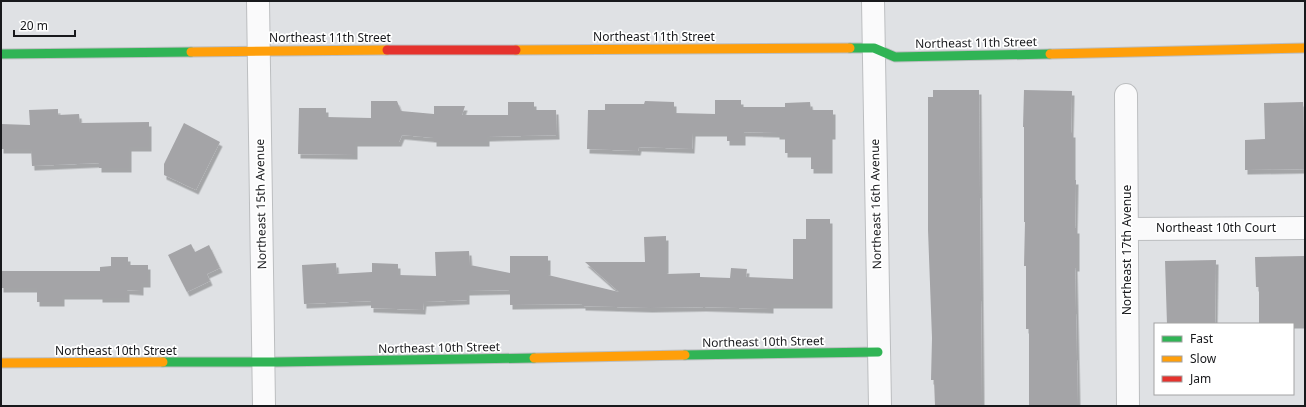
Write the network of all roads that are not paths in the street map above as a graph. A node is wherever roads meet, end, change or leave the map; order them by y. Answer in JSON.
{"nodes":[{"id":1,"x":258,"y":1,"type":"edge"},
{"id":2,"x":873,"y":1,"type":"edge"},
{"id":3,"x":874,"y":48,"type":"junction"},
{"id":4,"x":1305,"y":48,"type":"edge"},
{"id":5,"x":259,"y":51,"type":"junction"},
{"id":6,"x":1,"y":54,"type":"edge"},
{"id":7,"x":1126,"y":95,"type":"dead end"},
{"id":8,"x":1305,"y":228,"type":"edge"},
{"id":9,"x":1127,"y":229,"type":"junction"},
{"id":10,"x":878,"y":352,"type":"junction"},
{"id":11,"x":264,"y":362,"type":"junction"},
{"id":12,"x":1,"y":363,"type":"edge"},
{"id":13,"x":264,"y":406,"type":"edge"},
{"id":14,"x":880,"y":406,"type":"edge"},
{"id":15,"x":1128,"y":406,"type":"edge"}],
"edges":[{"from":1,"to":5,"type":"street","name":"Northeast 15th Avenue"},
{"from":2,"to":3,"type":"street","name":"Northeast 16th Avenue"},
{"from":3,"to":4,"type":"street","name":"Northeast 11th Street"},
{"from":3,"to":5,"type":"street","name":"Northeast 11th Street"},
{"from":3,"to":10,"type":"street","name":"Northeast 16th Avenue"},
{"from":5,"to":6,"type":"street","name":"Northeast 11th Street"},
{"from":5,"to":11,"type":"street","name":"Northeast 15th Avenue"},
{"from":7,"to":9,"type":"street","name":"Northeast 17th Avenue"},
{"from":8,"to":9,"type":"street","name":"Northeast 10th Court"},
{"from":9,"to":15,"type":"street","name":"Northeast 17th Avenue"},
{"from":10,"to":11,"type":"street","name":"Northeast 10th Street"},
{"from":10,"to":14,"type":"street","name":"Northeast 16th Avenue"},
{"from":11,"to":12,"type":"street","name":"Northeast 10th Street"},
{"from":11,"to":13,"type":"street","name":"Northeast 15th Avenue"}]}
